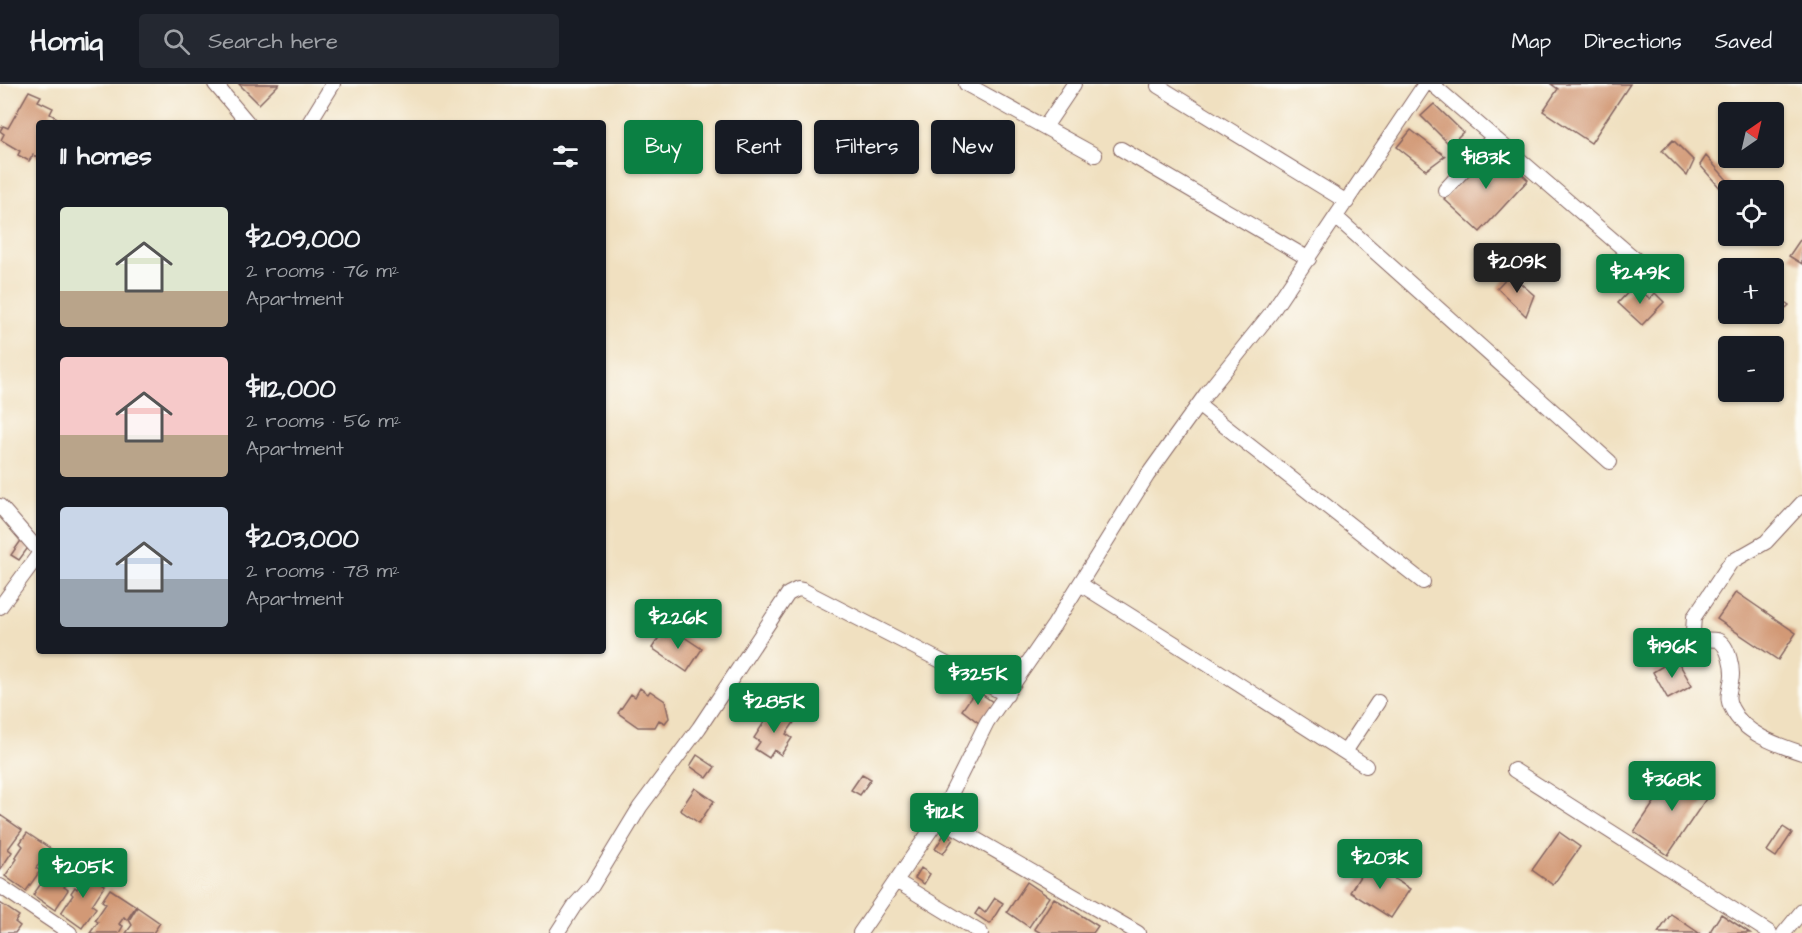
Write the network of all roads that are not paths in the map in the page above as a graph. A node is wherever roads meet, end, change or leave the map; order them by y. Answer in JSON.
{"nodes":[{"id":1,"x":215,"y":84,"type":"edge"},
{"id":2,"x":333,"y":84,"type":"edge"},
{"id":3,"x":966,"y":84,"type":"edge"},
{"id":4,"x":1074,"y":84,"type":"edge"},
{"id":5,"x":1425,"y":84,"type":"edge"},
{"id":6,"x":1432,"y":84,"type":"edge"},
{"id":7,"x":1158,"y":86,"type":"dead end"},
{"id":8,"x":245,"y":120,"type":"edge"},
{"id":9,"x":311,"y":120,"type":"edge"},
{"id":10,"x":1045,"y":127,"type":"junction"},
{"id":11,"x":1494,"y":137,"type":"junction"},
{"id":12,"x":1121,"y":149,"type":"dead end"},
{"id":13,"x":1095,"y":155,"type":"dead end"},
{"id":14,"x":1445,"y":190,"type":"dead end"},
{"id":15,"x":1347,"y":202,"type":"junction"},
{"id":16,"x":1336,"y":218,"type":"junction"},
{"id":17,"x":1309,"y":259,"type":"junction"},
{"id":18,"x":1648,"y":270,"type":"dead end"},
{"id":19,"x":1198,"y":405,"type":"junction"},
{"id":20,"x":1610,"y":462,"type":"dead end"},
{"id":21,"x":1802,"y":503,"type":"edge"},
{"id":22,"x":0,"y":507,"type":"edge"},
{"id":23,"x":36,"y":549,"type":"edge"},
{"id":24,"x":36,"y":556,"type":"edge"},
{"id":25,"x":1423,"y":582,"type":"dead end"},
{"id":26,"x":1080,"y":584,"type":"junction"},
{"id":27,"x":2,"y":598,"type":"edge"},
{"id":28,"x":1006,"y":695,"type":"junction"},
{"id":29,"x":1378,"y":702,"type":"dead end"},
{"id":30,"x":1345,"y":752,"type":"junction"},
{"id":31,"x":1802,"y":753,"type":"edge"},
{"id":32,"x":1366,"y":766,"type":"dead end"},
{"id":33,"x":1514,"y":770,"type":"dead end"},
{"id":34,"x":939,"y":818,"type":"junction"},
{"id":35,"x":896,"y":881,"type":"junction"},
{"id":36,"x":0,"y":886,"type":"edge"},
{"id":37,"x":1802,"y":911,"type":"edge"},
{"id":38,"x":70,"y":933,"type":"edge"},
{"id":39,"x":557,"y":933,"type":"edge"},
{"id":40,"x":860,"y":933,"type":"edge"},
{"id":41,"x":981,"y":933,"type":"edge"},
{"id":42,"x":1138,"y":933,"type":"edge"},
{"id":43,"x":1770,"y":933,"type":"edge"},
{"id":44,"x":1784,"y":933,"type":"edge"}],
"edges":[{"from":1,"to":8,"type":"street"},
{"from":2,"to":9,"type":"street"},
{"from":3,"to":10,"type":"street"},
{"from":4,"to":10,"type":"street"},
{"from":5,"to":15,"type":"street"},
{"from":6,"to":11,"type":"street"},
{"from":7,"to":15,"type":"street"},
{"from":10,"to":13,"type":"street"},
{"from":11,"to":14,"type":"street"},
{"from":11,"to":18,"type":"street"},
{"from":12,"to":17,"type":"street"},
{"from":15,"to":16,"type":"street"},
{"from":16,"to":17,"type":"street"},
{"from":16,"to":20,"type":"street"},
{"from":17,"to":19,"type":"street"},
{"from":19,"to":25,"type":"street"},
{"from":19,"to":26,"type":"street"},
{"from":21,"to":31,"type":"street"},
{"from":22,"to":23,"type":"street"},
{"from":24,"to":27,"type":"street"},
{"from":26,"to":28,"type":"street"},
{"from":26,"to":30,"type":"street"},
{"from":28,"to":34,"type":"street"},
{"from":28,"to":39,"type":"street"},
{"from":29,"to":30,"type":"street"},
{"from":30,"to":32,"type":"street"},
{"from":33,"to":43,"type":"street"},
{"from":34,"to":35,"type":"street"},
{"from":34,"to":42,"type":"street"},
{"from":35,"to":40,"type":"street"},
{"from":35,"to":41,"type":"street"},
{"from":36,"to":38,"type":"street"},
{"from":37,"to":44,"type":"street"}]}
